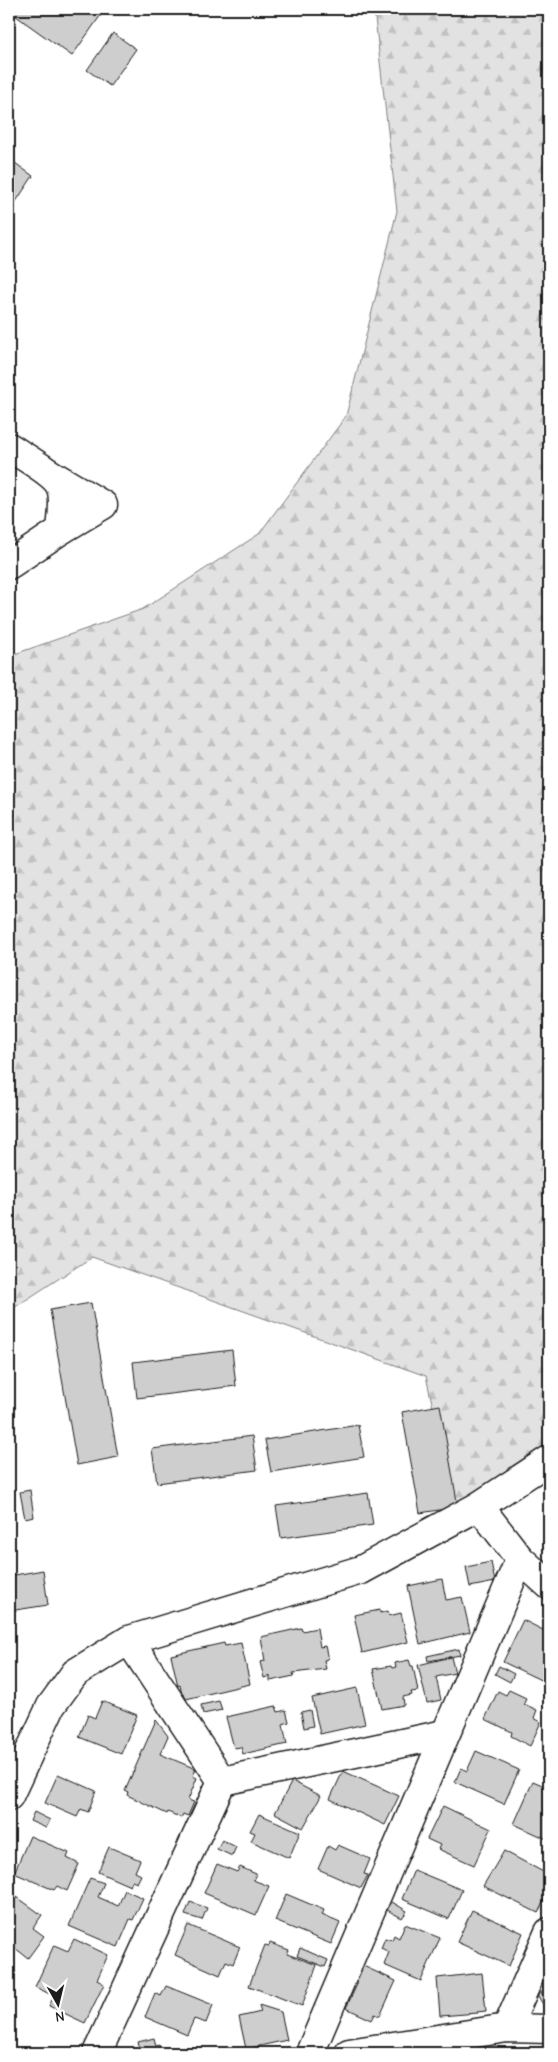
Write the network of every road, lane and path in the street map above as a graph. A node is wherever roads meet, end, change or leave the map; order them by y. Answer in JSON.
{"nodes":[{"id":1,"x":9,"y":447,"type":"edge"},
{"id":2,"x":43,"y":470,"type":"junction"},
{"id":3,"x":61,"y":530,"type":"junction"},
{"id":4,"x":9,"y":565,"type":"edge"},
{"id":5,"x":549,"y":1460,"type":"edge"},
{"id":6,"x":479,"y":1506,"type":"junction"},
{"id":7,"x":520,"y":1559,"type":"junction"},
{"id":8,"x":549,"y":1585,"type":"edge"},
{"id":9,"x":129,"y":1640,"type":"junction"},
{"id":10,"x":445,"y":1734,"type":"junction"},
{"id":11,"x":222,"y":1782,"type":"junction"},
{"id":12,"x":9,"y":1796,"type":"edge"},
{"id":13,"x":549,"y":1932,"type":"edge"},
{"id":14,"x":506,"y":2028,"type":"junction"},
{"id":15,"x":549,"y":2029,"type":"edge"},
{"id":16,"x":97,"y":2053,"type":"edge"},
{"id":17,"x":310,"y":2053,"type":"edge"},
{"id":18,"x":349,"y":2053,"type":"edge"}],
"edges":[{"from":1,"to":2,"type":"street"},
{"from":2,"to":3,"type":"street"},
{"from":2,"to":3,"type":"street"},
{"from":3,"to":4,"type":"street"},
{"from":5,"to":6,"type":"street"},
{"from":6,"to":7,"type":"street"},
{"from":6,"to":9,"type":"street"},
{"from":7,"to":8,"type":"street"},
{"from":7,"to":10,"type":"street"},
{"from":9,"to":11,"type":"street"},
{"from":9,"to":12,"type":"street"},
{"from":10,"to":11,"type":"street"},
{"from":10,"to":17,"type":"street"},
{"from":11,"to":16,"type":"street"},
{"from":13,"to":14,"type":"street"},
{"from":14,"to":15,"type":"street"},
{"from":14,"to":18,"type":"street"}]}
